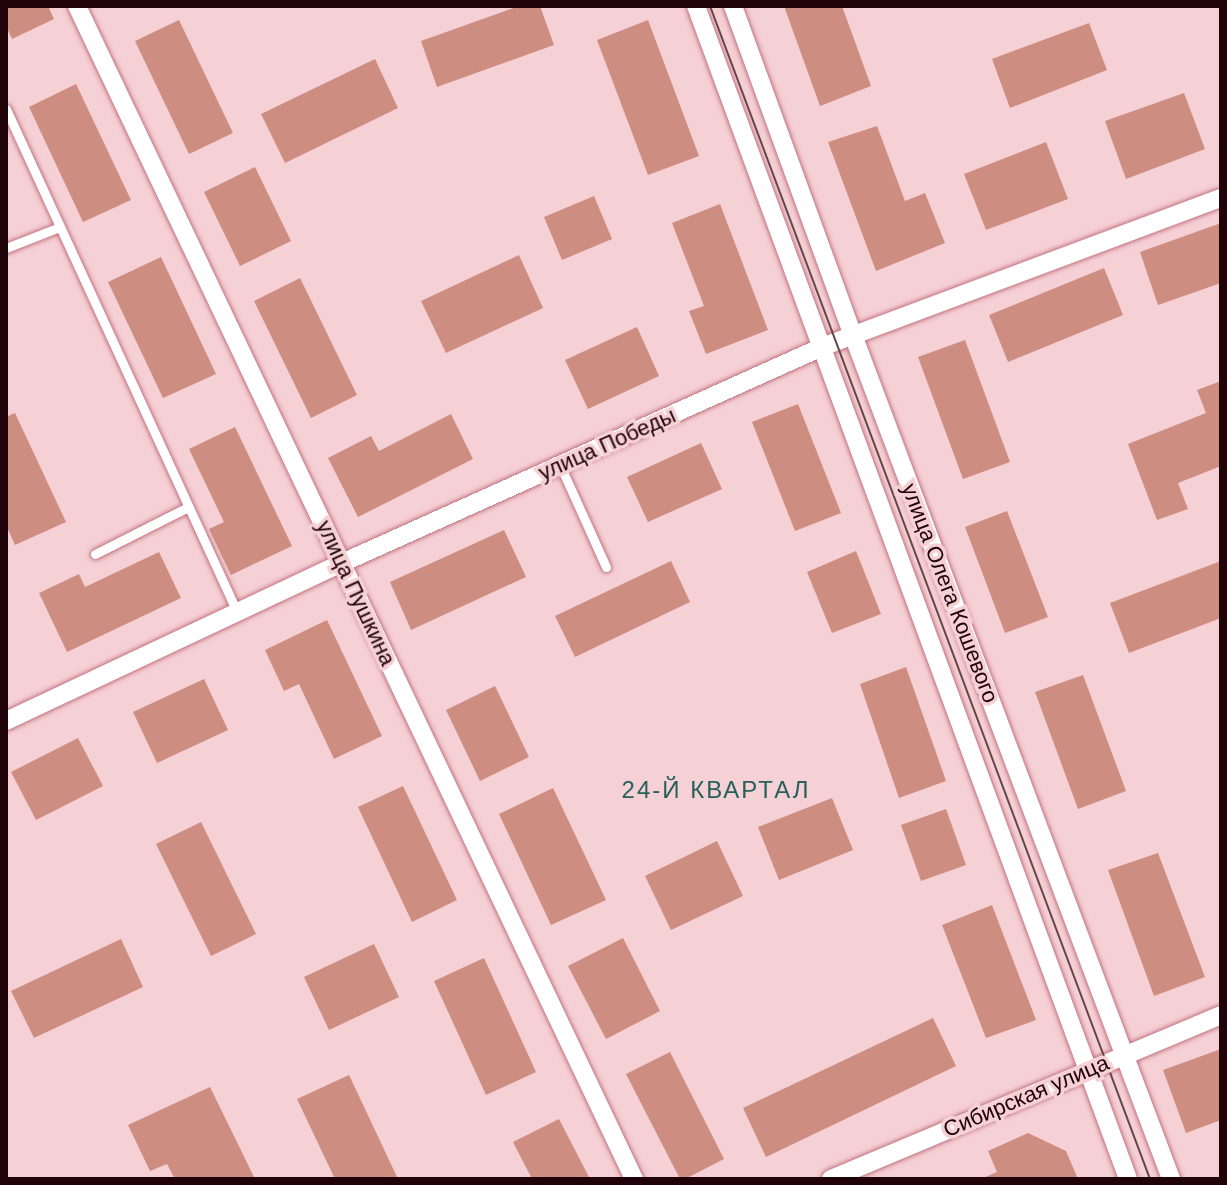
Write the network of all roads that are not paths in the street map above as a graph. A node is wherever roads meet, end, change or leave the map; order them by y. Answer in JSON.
{"nodes":[{"id":1,"x":77,"y":6,"type":"edge"},
{"id":2,"x":696,"y":6,"type":"edge"},
{"id":3,"x":733,"y":6,"type":"edge"},
{"id":4,"x":6,"y":109,"type":"edge"},
{"id":5,"x":1221,"y":198,"type":"edge"},
{"id":6,"x":60,"y":227,"type":"junction"},
{"id":7,"x":6,"y":248,"type":"edge"},
{"id":8,"x":853,"y":335,"type":"junction"},
{"id":9,"x":822,"y":347,"type":"junction"},
{"id":10,"x":560,"y":465,"type":"junction"},
{"id":11,"x":188,"y":507,"type":"junction"},
{"id":12,"x":95,"y":554,"type":"dead end"},
{"id":13,"x":342,"y":563,"type":"junction"},
{"id":14,"x":606,"y":567,"type":"dead end"},
{"id":15,"x":237,"y":612,"type":"junction"},
{"id":16,"x":6,"y":721,"type":"edge"},
{"id":17,"x":1221,"y":1015,"type":"edge"},
{"id":18,"x":1125,"y":1054,"type":"junction"},
{"id":19,"x":1086,"y":1070,"type":"junction"},
{"id":20,"x":634,"y":1179,"type":"edge"},
{"id":21,"x":831,"y":1179,"type":"edge"},
{"id":22,"x":1128,"y":1179,"type":"edge"},
{"id":23,"x":1171,"y":1179,"type":"edge"}],
"edges":[{"from":1,"to":13,"type":"street","name":"улица Пушкина"},
{"from":2,"to":9,"type":"street","name":"улица Олега Кошевого"},
{"from":3,"to":8,"type":"street","name":"улица Олега Кошевого"},
{"from":4,"to":6,"type":"lane"},
{"from":5,"to":8,"type":"street","name":"улица Победы"},
{"from":6,"to":7,"type":"lane"},
{"from":6,"to":11,"type":"lane"},
{"from":8,"to":9,"type":"street","name":"улица Победы"},
{"from":8,"to":18,"type":"street","name":"улица Олега Кошевого"},
{"from":9,"to":10,"type":"street","name":"улица Победы"},
{"from":9,"to":19,"type":"street","name":"улица Олега Кошевого"},
{"from":10,"to":13,"type":"street","name":"улица Победы"},
{"from":10,"to":14,"type":"lane"},
{"from":11,"to":12,"type":"lane"},
{"from":11,"to":15,"type":"lane"},
{"from":13,"to":15,"type":"street","name":"улица Победы"},
{"from":13,"to":20,"type":"street","name":"улица Пушкина"},
{"from":15,"to":16,"type":"street","name":"улица Победы"},
{"from":17,"to":18,"type":"street","name":"Сибирская улица"},
{"from":18,"to":19,"type":"street","name":"Сибирская улица"},
{"from":18,"to":23,"type":"street","name":"улица Олега Кошевого"},
{"from":19,"to":21,"type":"street","name":"Сибирская улица"},
{"from":19,"to":22,"type":"street","name":"улица Олега Кошевого"}]}
